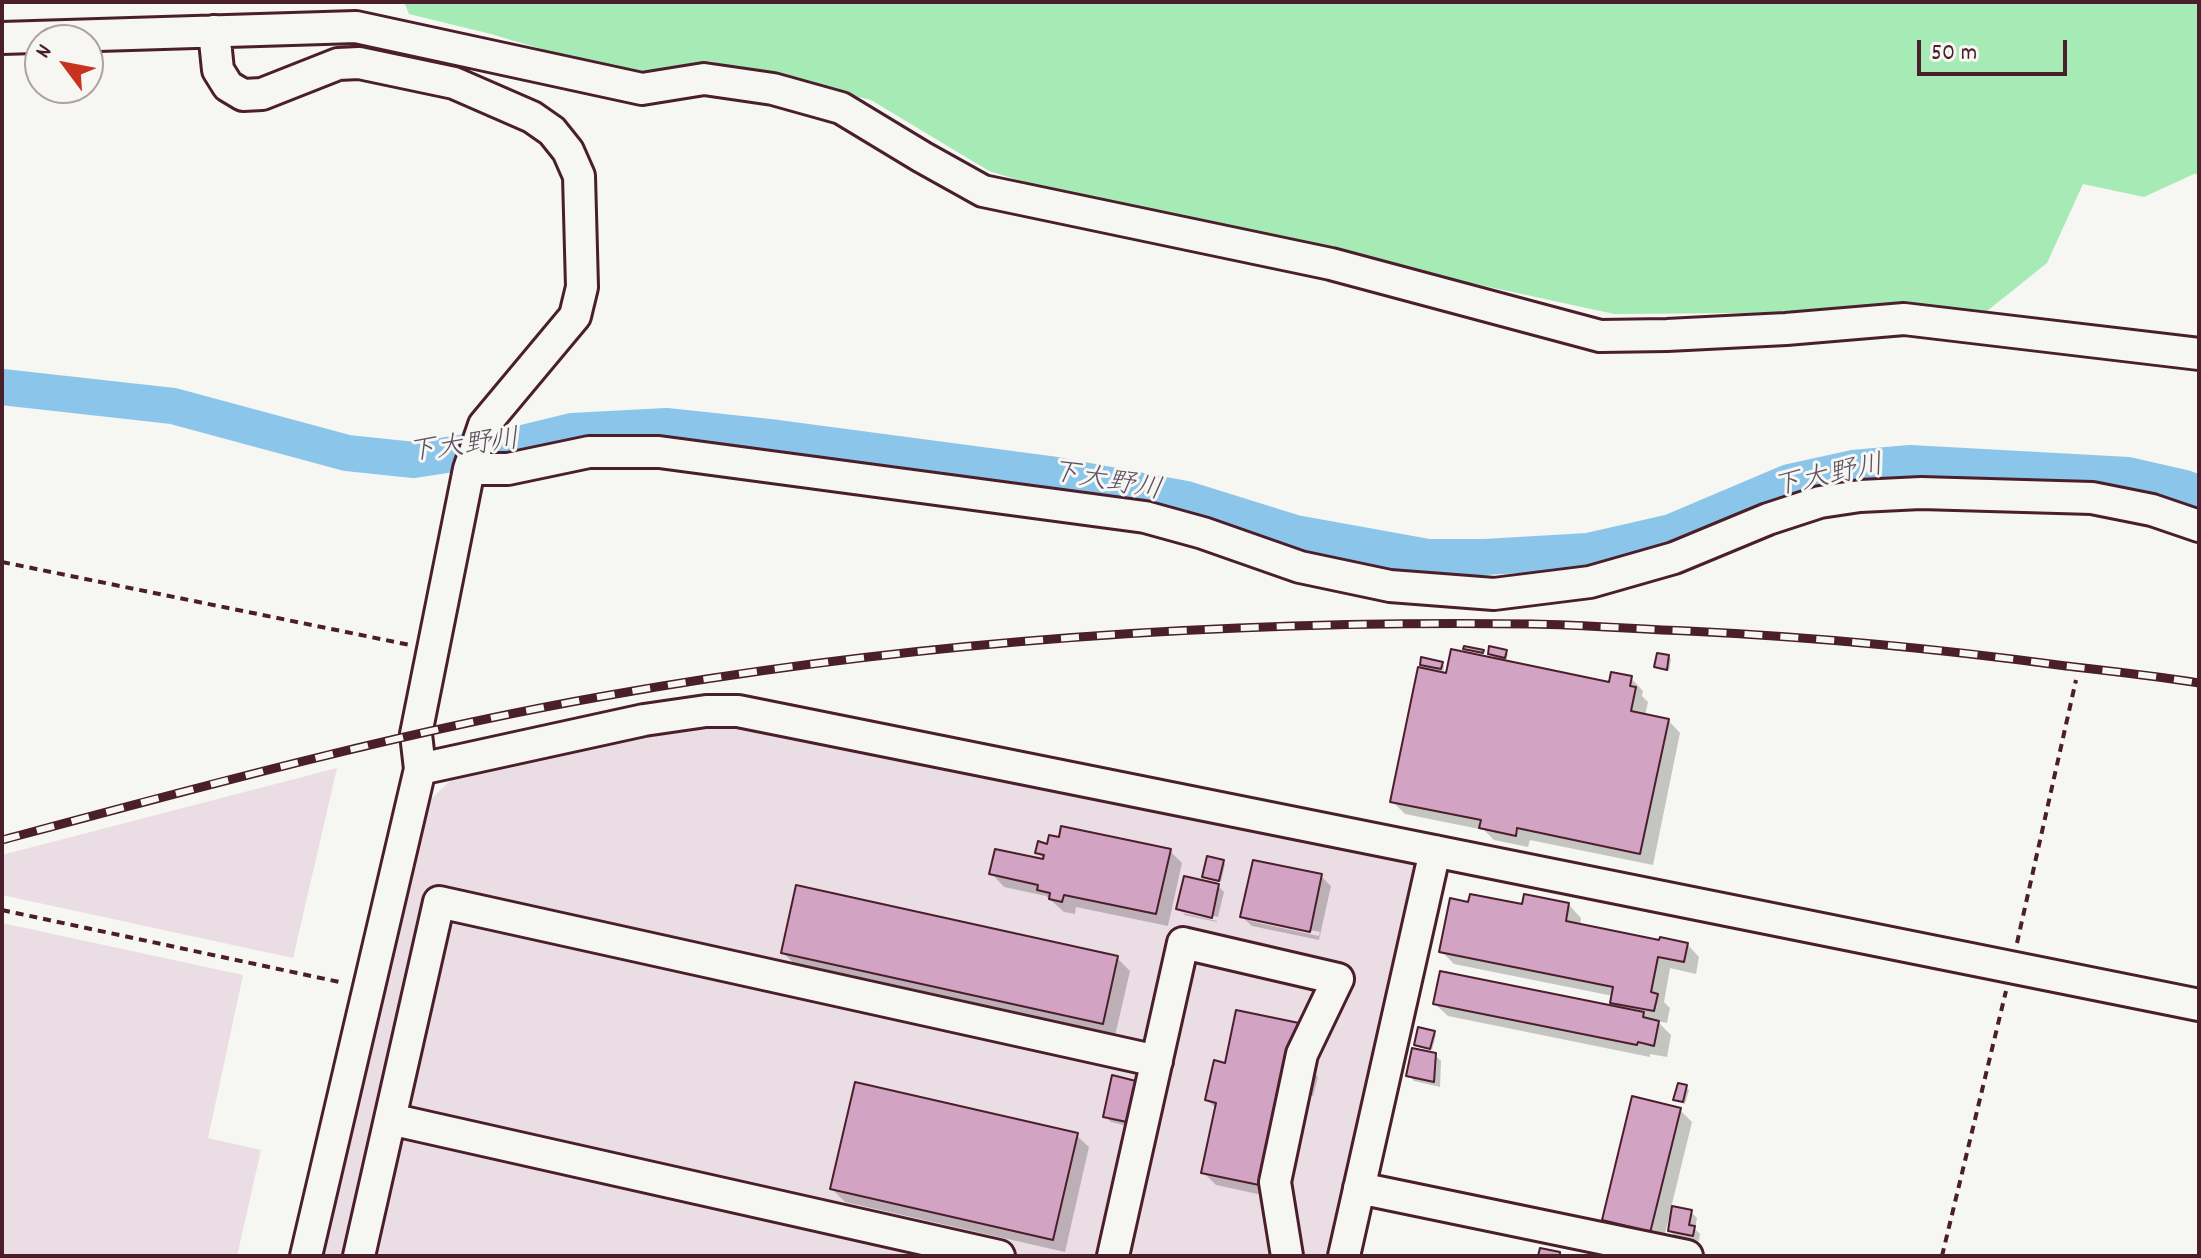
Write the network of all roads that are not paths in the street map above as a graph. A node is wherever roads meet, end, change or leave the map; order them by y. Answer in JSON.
{"nodes":[{"id":1,"x":214,"y":31,"type":"junction"},
{"id":2,"x":2,"y":38,"type":"edge"},
{"id":3,"x":2199,"y":354,"type":"edge"},
{"id":4,"x":469,"y":469,"type":"junction"},
{"id":5,"x":2199,"y":526,"type":"edge"},
{"id":6,"x":420,"y":769,"type":"junction"},
{"id":7,"x":1435,"y":851,"type":"junction"},
{"id":8,"x":2199,"y":1005,"type":"edge"},
{"id":9,"x":1157,"y":1061,"type":"junction"},
{"id":10,"x":390,"y":1119,"type":"junction"},
{"id":11,"x":1359,"y":1188,"type":"junction"},
{"id":12,"x":306,"y":1256,"type":"edge"},
{"id":13,"x":359,"y":1256,"type":"edge"},
{"id":14,"x":999,"y":1256,"type":"edge"},
{"id":15,"x":1113,"y":1256,"type":"edge"},
{"id":16,"x":1287,"y":1256,"type":"edge"},
{"id":17,"x":1344,"y":1256,"type":"edge"},
{"id":18,"x":1687,"y":1256,"type":"edge"}],
"edges":[{"from":1,"to":2,"type":"street"},
{"from":1,"to":3,"type":"street"},
{"from":1,"to":4,"type":"street"},
{"from":4,"to":5,"type":"street"},
{"from":4,"to":6,"type":"street"},
{"from":6,"to":7,"type":"street"},
{"from":6,"to":12,"type":"street"},
{"from":7,"to":8,"type":"street"},
{"from":7,"to":11,"type":"street"},
{"from":9,"to":10,"type":"street"},
{"from":9,"to":15,"type":"street"},
{"from":9,"to":16,"type":"street"},
{"from":10,"to":13,"type":"street"},
{"from":10,"to":14,"type":"street"},
{"from":11,"to":17,"type":"street"},
{"from":11,"to":18,"type":"street"}]}
